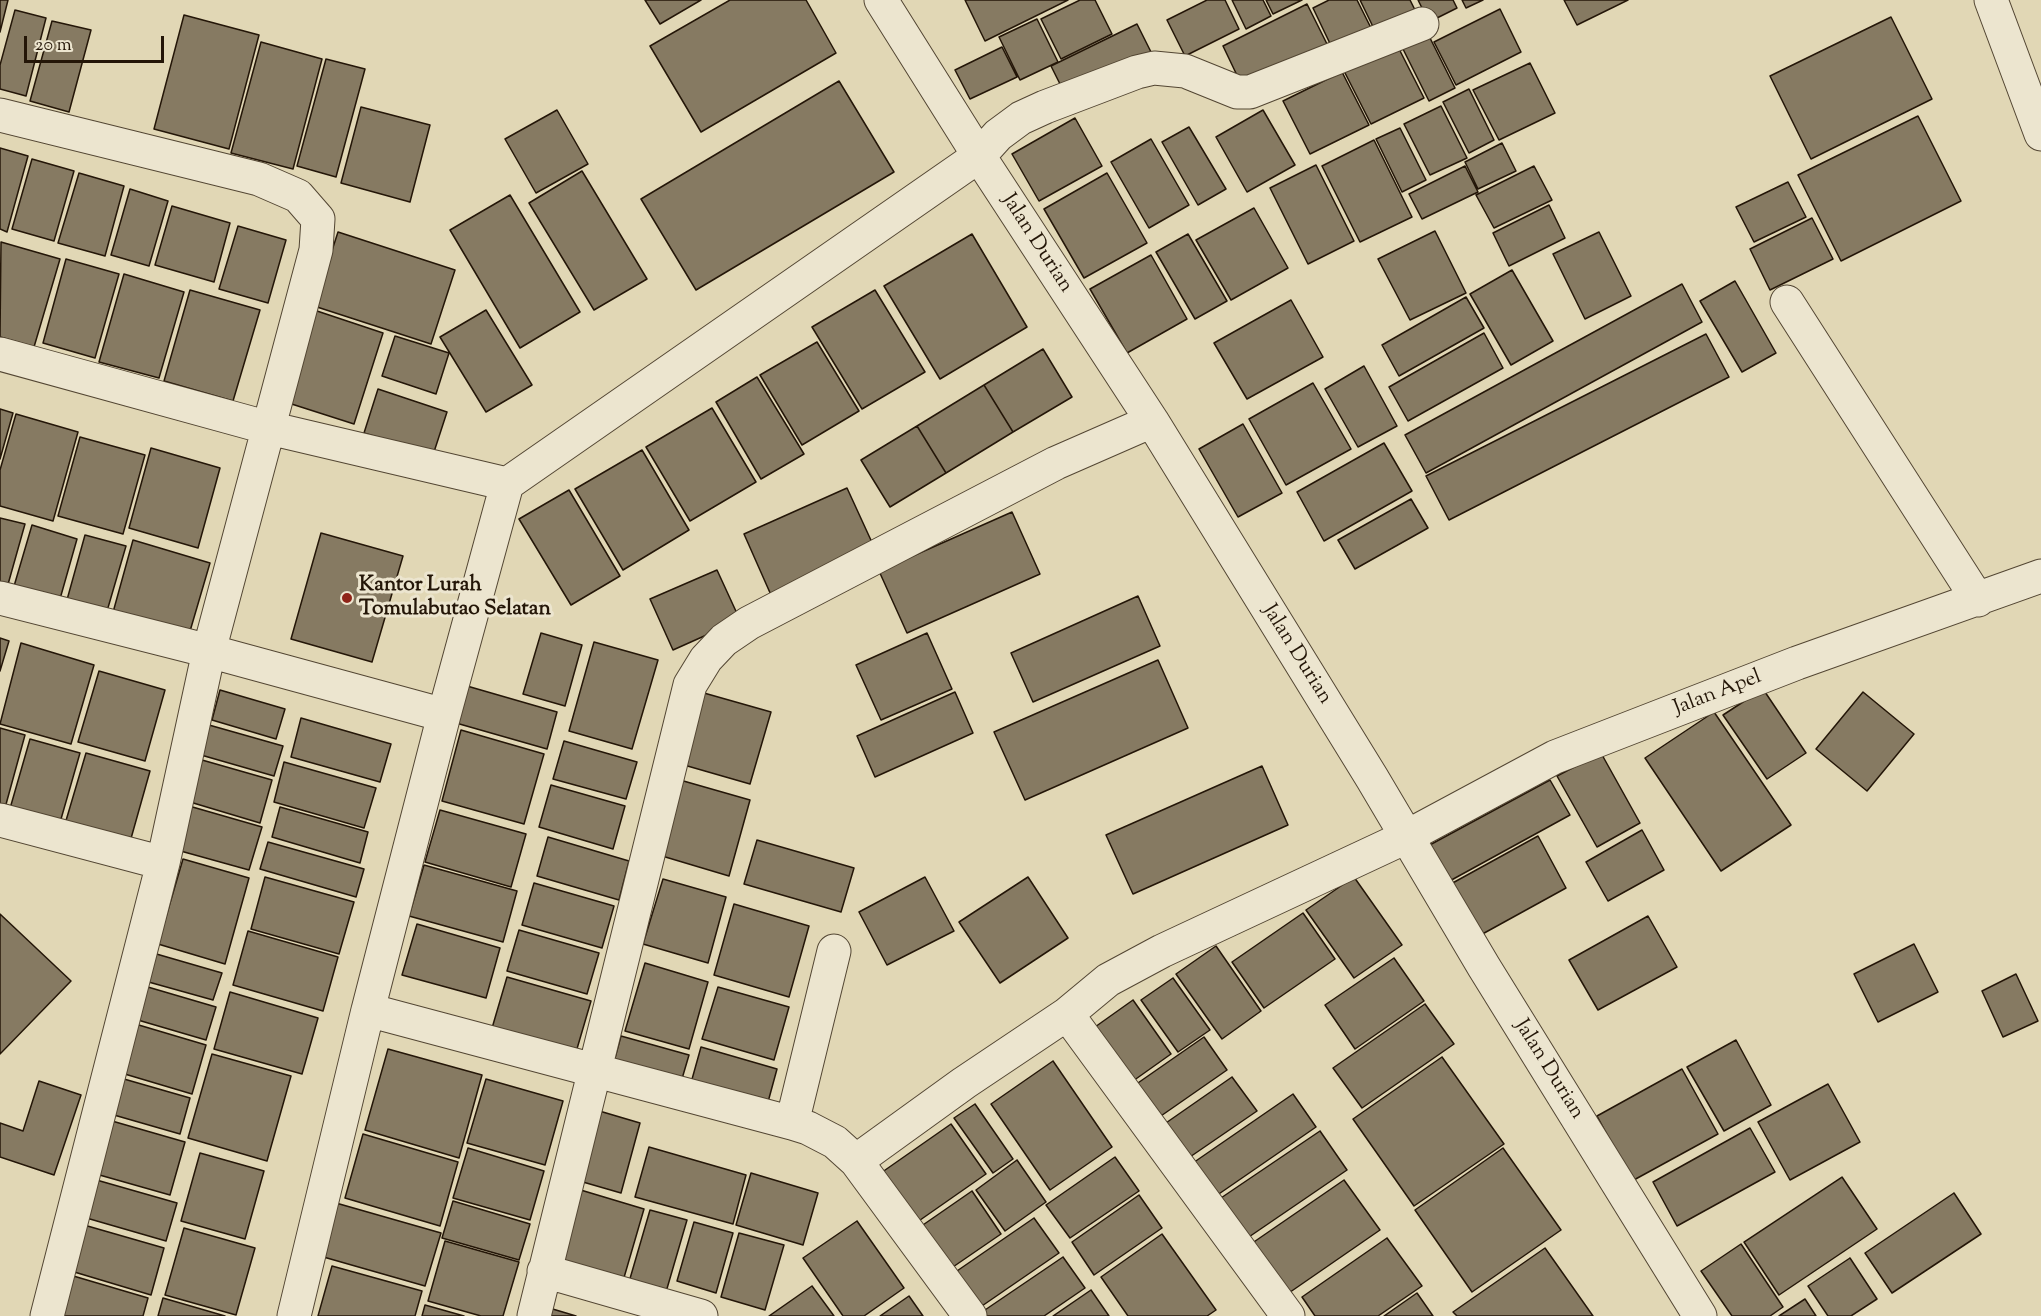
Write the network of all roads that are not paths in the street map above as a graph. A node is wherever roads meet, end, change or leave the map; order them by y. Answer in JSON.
{"nodes":[{"id":1,"x":881,"y":0,"type":"edge"},
{"id":2,"x":1990,"y":0,"type":"edge"},
{"id":3,"x":1422,"y":24,"type":"dead end"},
{"id":4,"x":0,"y":115,"type":"edge"},
{"id":5,"x":2041,"y":134,"type":"edge"},
{"id":6,"x":979,"y":156,"type":"junction"},
{"id":7,"x":1787,"y":302,"type":"dead end"},
{"id":8,"x":0,"y":354,"type":"edge"},
{"id":9,"x":1152,"y":422,"type":"junction"},
{"id":10,"x":269,"y":428,"type":"junction"},
{"id":11,"x":507,"y":484,"type":"junction"},
{"id":12,"x":2041,"y":576,"type":"edge"},
{"id":13,"x":0,"y":598,"type":"edge"},
{"id":14,"x":1978,"y":600,"type":"junction"},
{"id":15,"x":209,"y":651,"type":"junction"},
{"id":16,"x":444,"y":715,"type":"junction"},
{"id":17,"x":0,"y":820,"type":"edge"},
{"id":18,"x":1406,"y":837,"type":"junction"},
{"id":19,"x":163,"y":863,"type":"junction"},
{"id":20,"x":834,"y":951,"type":"dead end"},
{"id":21,"x":368,"y":1010,"type":"junction"},
{"id":22,"x":1067,"y":1014,"type":"junction"},
{"id":23,"x":595,"y":1071,"type":"junction"},
{"id":24,"x":792,"y":1123,"type":"junction"},
{"id":25,"x":856,"y":1161,"type":"junction"},
{"id":26,"x":544,"y":1271,"type":"junction"},
{"id":27,"x":46,"y":1316,"type":"edge"},
{"id":28,"x":294,"y":1316,"type":"edge"},
{"id":29,"x":534,"y":1316,"type":"edge"},
{"id":30,"x":701,"y":1316,"type":"edge"},
{"id":31,"x":970,"y":1316,"type":"edge"},
{"id":32,"x":1288,"y":1316,"type":"edge"},
{"id":33,"x":1700,"y":1316,"type":"edge"}],
"edges":[{"from":1,"to":6,"type":"street","name":"Jalan Durian"},
{"from":2,"to":5,"type":"street"},
{"from":3,"to":6,"type":"street"},
{"from":4,"to":10,"type":"street"},
{"from":6,"to":9,"type":"street","name":"Jalan Durian"},
{"from":6,"to":11,"type":"street"},
{"from":7,"to":14,"type":"street"},
{"from":8,"to":10,"type":"street"},
{"from":9,"to":18,"type":"street","name":"Jalan Durian"},
{"from":9,"to":23,"type":"street"},
{"from":10,"to":11,"type":"street"},
{"from":10,"to":15,"type":"street"},
{"from":11,"to":16,"type":"street"},
{"from":12,"to":14,"type":"street","name":"Jalan Apel"},
{"from":13,"to":15,"type":"street"},
{"from":14,"to":18,"type":"street","name":"Jalan Apel"},
{"from":15,"to":16,"type":"street"},
{"from":15,"to":19,"type":"street"},
{"from":16,"to":21,"type":"street"},
{"from":17,"to":19,"type":"street"},
{"from":18,"to":22,"type":"street","name":"Jalan Apel"},
{"from":18,"to":33,"type":"street","name":"Jalan Durian"},
{"from":19,"to":27,"type":"street"},
{"from":20,"to":24,"type":"street"},
{"from":21,"to":23,"type":"street"},
{"from":21,"to":28,"type":"street"},
{"from":22,"to":25,"type":"street","name":"Jalan Apel"},
{"from":22,"to":32,"type":"street"},
{"from":23,"to":24,"type":"street"},
{"from":23,"to":26,"type":"street"},
{"from":24,"to":25,"type":"street"},
{"from":25,"to":31,"type":"street"},
{"from":26,"to":29,"type":"street"},
{"from":26,"to":30,"type":"street"}]}
